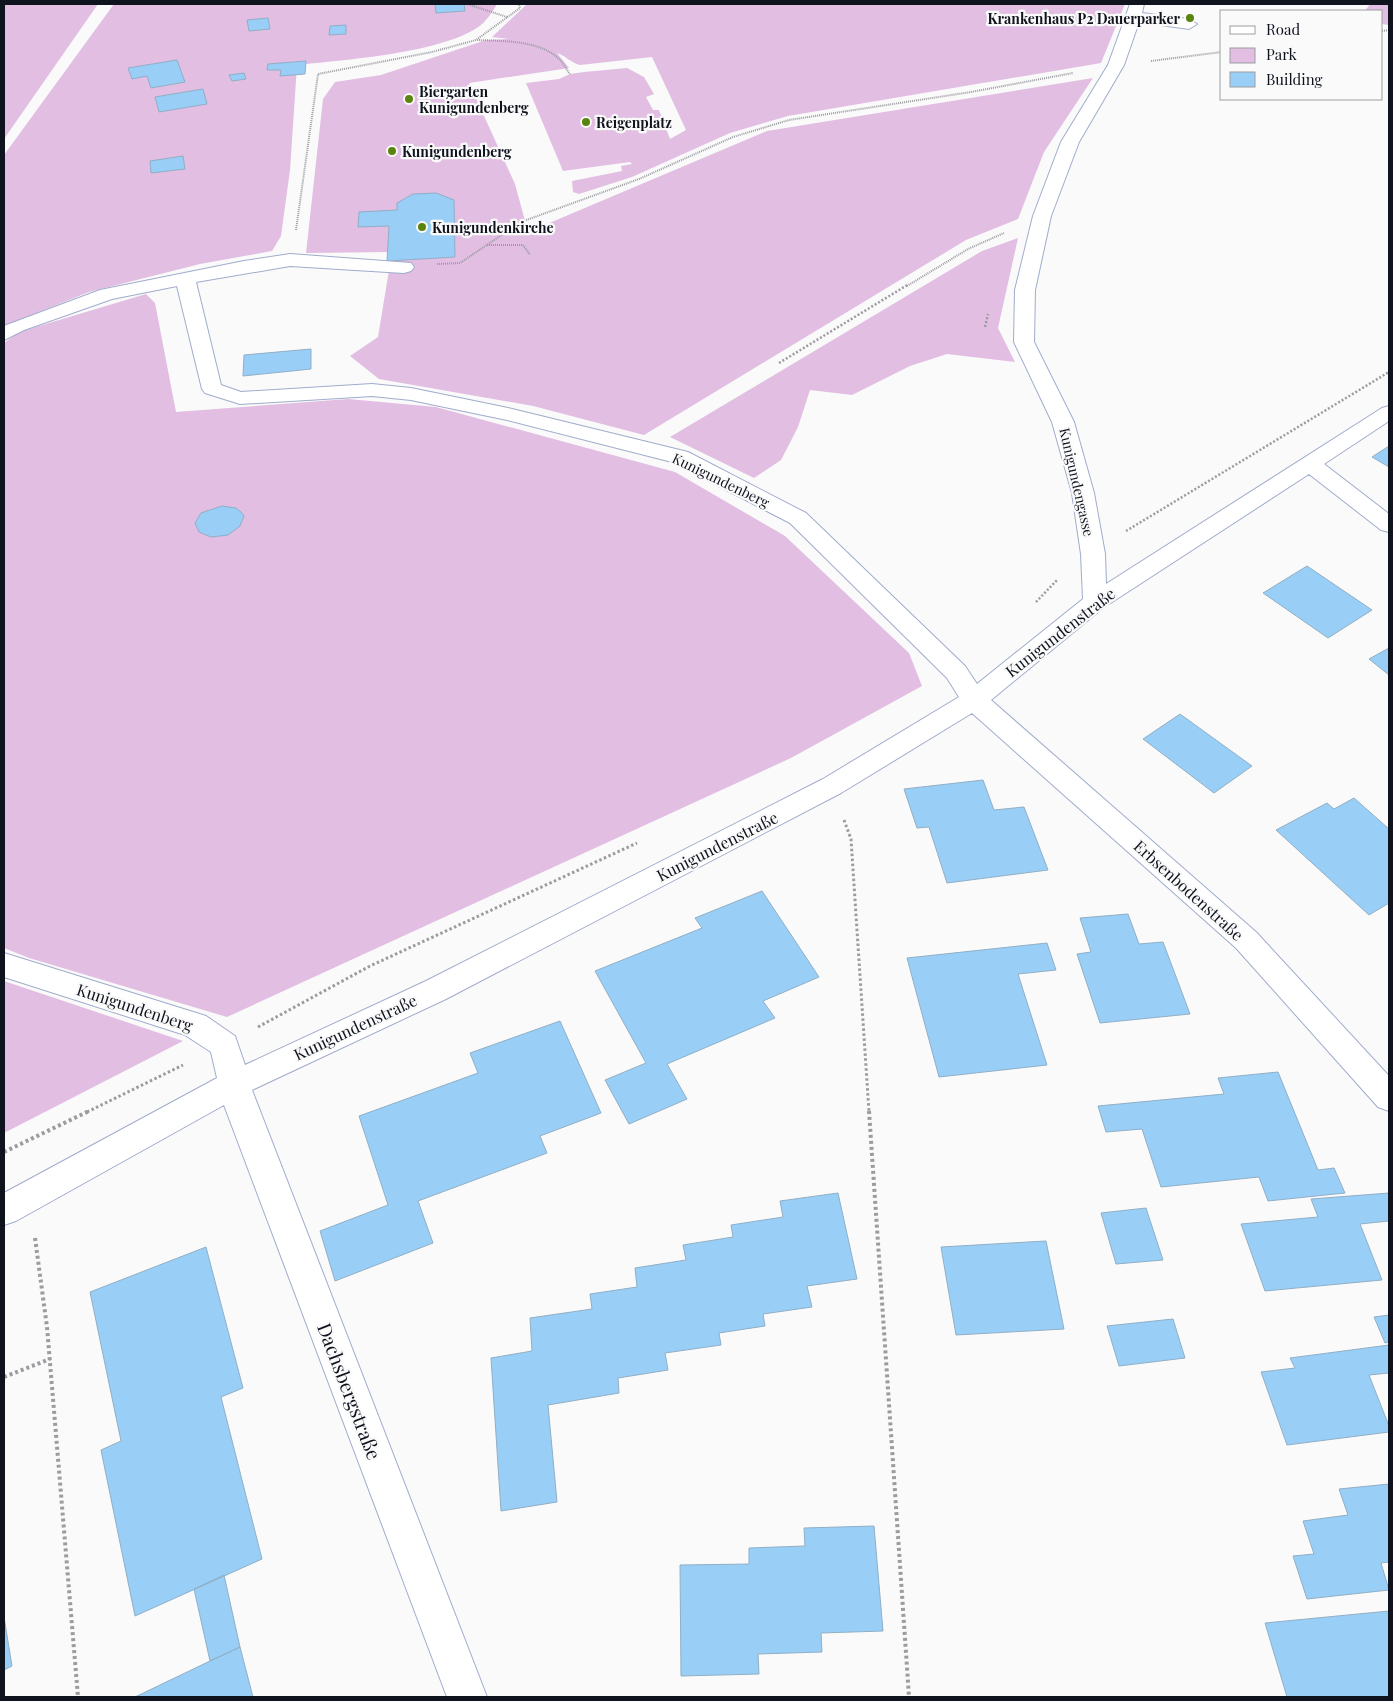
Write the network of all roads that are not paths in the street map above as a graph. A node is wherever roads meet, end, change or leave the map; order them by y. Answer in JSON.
{"nodes":[{"id":1,"x":1135,"y":10,"type":"edge"},
{"id":2,"x":1188,"y":24,"type":"dead end"},
{"id":3,"x":404,"y":267,"type":"road end"},
{"id":4,"x":185,"y":278,"type":"junction"},
{"id":5,"x":4,"y":334,"type":"edge"},
{"id":6,"x":1389,"y":412,"type":"edge"},
{"id":7,"x":1310,"y":464,"type":"junction"},
{"id":8,"x":1389,"y":525,"type":"edge"},
{"id":9,"x":1095,"y":602,"type":"junction"},
{"id":10,"x":974,"y":700,"type":"junction"},
{"id":11,"x":4,"y":965,"type":"edge"},
{"id":12,"x":234,"y":1084,"type":"junction"},
{"id":13,"x":1389,"y":1097,"type":"edge"},
{"id":14,"x":4,"y":1210,"type":"edge"},
{"id":15,"x":467,"y":1697,"type":"edge"}],
"edges":[{"from":1,"to":2,"type":"street"},
{"from":1,"to":9,"type":"street","name":"Kunigundengasse"},
{"from":3,"to":4,"type":"street"},
{"from":4,"to":5,"type":"street"},
{"from":4,"to":10,"type":"street","name":"Kunigundenberg"},
{"from":6,"to":7,"type":"street","name":"Kunigundenstraße"},
{"from":7,"to":8,"type":"street"},
{"from":7,"to":9,"type":"street","name":"Kunigundenstraße"},
{"from":9,"to":10,"type":"street","name":"Kunigundenstraße"},
{"from":10,"to":12,"type":"street","name":"Kunigundenstraße"},
{"from":10,"to":13,"type":"street","name":"Erbsenbodenstraße"},
{"from":11,"to":12,"type":"street","name":"Kunigundenberg"},
{"from":12,"to":14,"type":"street","name":"Kunigundenstraße"},
{"from":12,"to":15,"type":"street","name":"Dachsbergstraße"}]}
